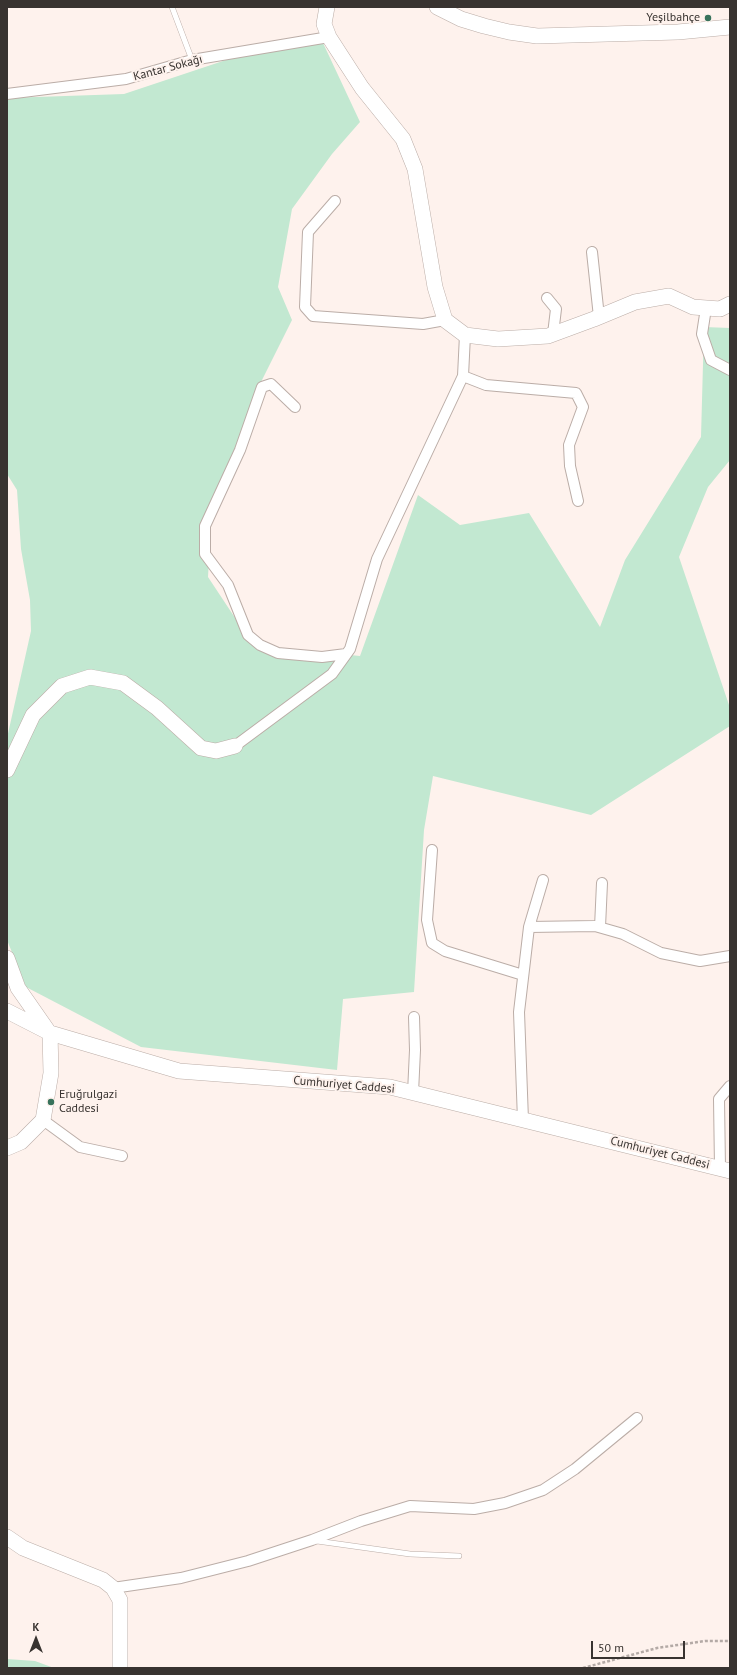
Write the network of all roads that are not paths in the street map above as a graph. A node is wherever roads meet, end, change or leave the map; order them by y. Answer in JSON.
{"nodes":[{"id":1,"x":172,"y":7,"type":"edge"},
{"id":2,"x":327,"y":7,"type":"edge"},
{"id":3,"x":437,"y":7,"type":"edge"},
{"id":4,"x":730,"y":27,"type":"edge"},
{"id":5,"x":329,"y":37,"type":"junction"},
{"id":6,"x":192,"y":60,"type":"junction"},
{"id":7,"x":7,"y":94,"type":"edge"},
{"id":8,"x":335,"y":201,"type":"dead end"},
{"id":9,"x":592,"y":252,"type":"dead end"},
{"id":10,"x":547,"y":298,"type":"dead end"},
{"id":11,"x":730,"y":304,"type":"edge"},
{"id":12,"x":706,"y":308,"type":"junction"},
{"id":13,"x":599,"y":317,"type":"junction"},
{"id":14,"x":445,"y":320,"type":"junction"},
{"id":15,"x":553,"y":334,"type":"junction"},
{"id":16,"x":465,"y":335,"type":"junction"},
{"id":17,"x":730,"y":370,"type":"edge"},
{"id":18,"x":463,"y":376,"type":"junction"},
{"id":19,"x":295,"y":407,"type":"dead end"},
{"id":20,"x":578,"y":501,"type":"dead end"},
{"id":21,"x":346,"y":654,"type":"junction"},
{"id":22,"x":234,"y":746,"type":"joint"},
{"id":23,"x":7,"y":770,"type":"edge"},
{"id":24,"x":432,"y":850,"type":"dead end"},
{"id":25,"x":543,"y":880,"type":"dead end"},
{"id":26,"x":602,"y":883,"type":"dead end"},
{"id":27,"x":600,"y":927,"type":"junction"},
{"id":28,"x":529,"y":928,"type":"junction"},
{"id":29,"x":730,"y":956,"type":"edge"},
{"id":30,"x":7,"y":958,"type":"edge"},
{"id":31,"x":522,"y":975,"type":"junction"},
{"id":32,"x":7,"y":1011,"type":"edge"},
{"id":33,"x":414,"y":1017,"type":"dead end"},
{"id":34,"x":50,"y":1033,"type":"junction"},
{"id":35,"x":730,"y":1086,"type":"edge"},
{"id":36,"x":413,"y":1093,"type":"junction"},
{"id":37,"x":43,"y":1120,"type":"junction"},
{"id":38,"x":523,"y":1120,"type":"junction"},
{"id":39,"x":7,"y":1148,"type":"edge"},
{"id":40,"x":122,"y":1156,"type":"dead end"},
{"id":41,"x":725,"y":1169,"type":"edge"},
{"id":42,"x":637,"y":1418,"type":"dead end"},
{"id":43,"x":7,"y":1537,"type":"edge"},
{"id":44,"x":312,"y":1540,"type":"junction"},
{"id":45,"x":459,"y":1556,"type":"dead end"},
{"id":46,"x":113,"y":1588,"type":"junction"},
{"id":47,"x":120,"y":1668,"type":"edge"}],
"edges":[{"from":1,"to":6,"type":"lane"},
{"from":2,"to":5,"type":"street"},
{"from":3,"to":4,"type":"street"},
{"from":5,"to":6,"type":"street","name":"Kantar Sokağı"},
{"from":5,"to":14,"type":"street"},
{"from":6,"to":7,"type":"street","name":"Kantar Sokağı"},
{"from":8,"to":14,"type":"street"},
{"from":9,"to":13,"type":"street"},
{"from":10,"to":15,"type":"street"},
{"from":11,"to":12,"type":"street"},
{"from":12,"to":13,"type":"street"},
{"from":12,"to":17,"type":"street"},
{"from":13,"to":15,"type":"street"},
{"from":14,"to":16,"type":"street"},
{"from":15,"to":16,"type":"street"},
{"from":16,"to":18,"type":"street"},
{"from":18,"to":20,"type":"street"},
{"from":18,"to":21,"type":"street"},
{"from":19,"to":21,"type":"street"},
{"from":21,"to":22,"type":"street"},
{"from":22,"to":23,"type":"street"},
{"from":24,"to":31,"type":"street"},
{"from":25,"to":28,"type":"street"},
{"from":26,"to":27,"type":"street"},
{"from":27,"to":28,"type":"street"},
{"from":27,"to":29,"type":"street"},
{"from":28,"to":31,"type":"street"},
{"from":30,"to":34,"type":"street"},
{"from":31,"to":38,"type":"street"},
{"from":32,"to":34,"type":"street","name":"Cumhuriyet Caddesi"},
{"from":33,"to":36,"type":"street"},
{"from":34,"to":36,"type":"street","name":"Cumhuriyet Caddesi"},
{"from":34,"to":37,"type":"street"},
{"from":35,"to":41,"type":"street"},
{"from":36,"to":38,"type":"street","name":"Cumhuriyet Caddesi"},
{"from":37,"to":39,"type":"street"},
{"from":37,"to":40,"type":"street"},
{"from":38,"to":41,"type":"street","name":"Cumhuriyet Caddesi"},
{"from":42,"to":44,"type":"street"},
{"from":43,"to":46,"type":"street"},
{"from":44,"to":45,"type":"lane"},
{"from":44,"to":46,"type":"street"},
{"from":46,"to":47,"type":"street"}]}
